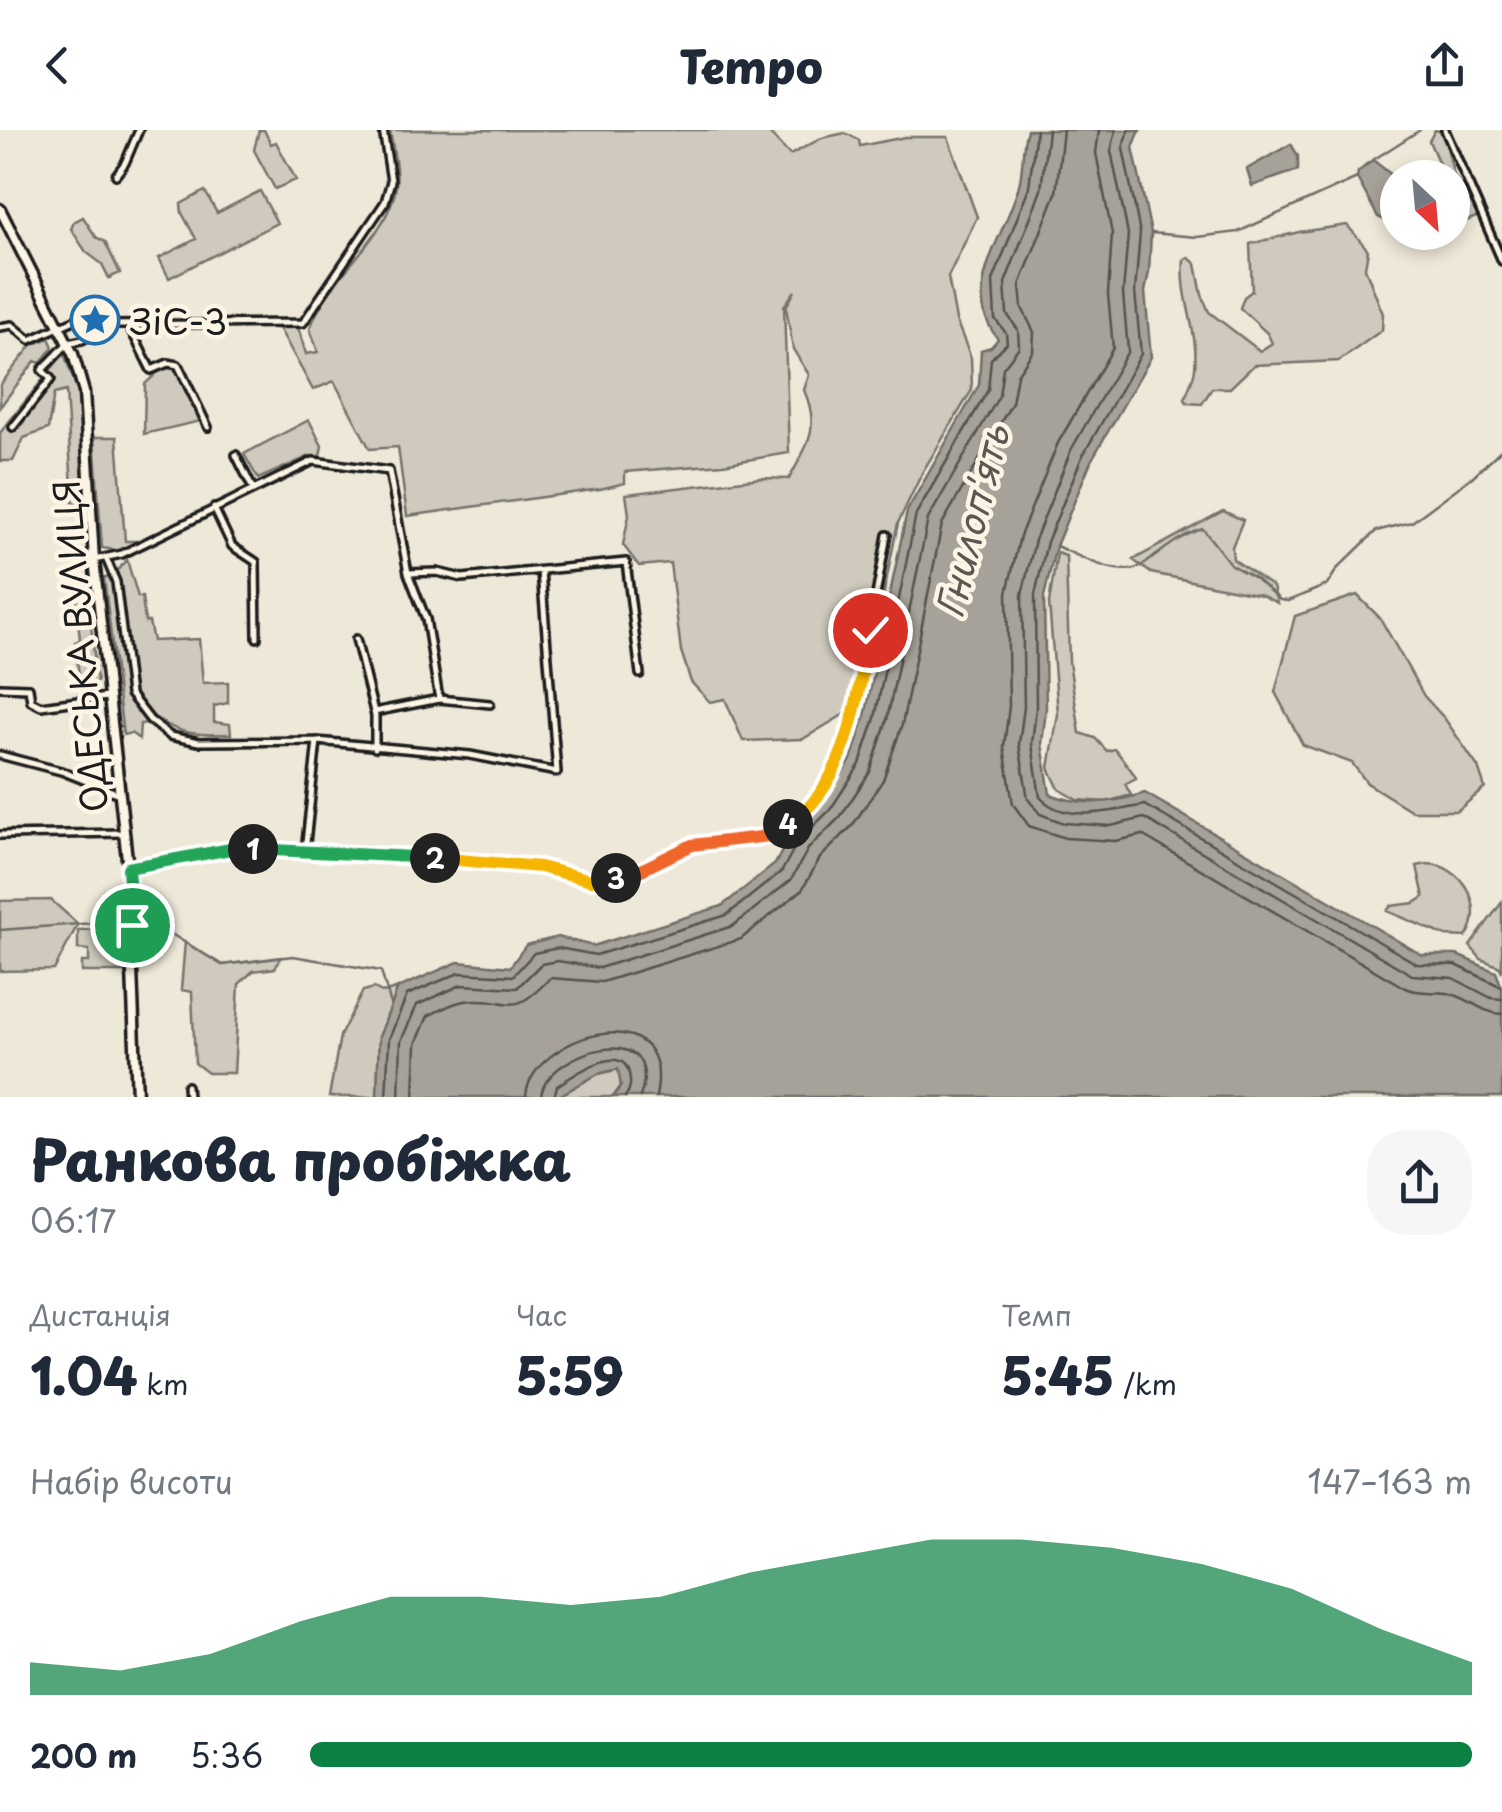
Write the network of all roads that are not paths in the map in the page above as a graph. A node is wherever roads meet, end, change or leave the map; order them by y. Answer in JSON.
{"nodes":[{"id":1,"x":139,"y":130,"type":"edge"},
{"id":2,"x":383,"y":130,"type":"edge"},
{"id":3,"x":1445,"y":130,"type":"edge"},
{"id":4,"x":116,"y":174,"type":"dead end"},
{"id":5,"x":0,"y":209,"type":"edge"},
{"id":6,"x":10,"y":227,"type":"junction"},
{"id":7,"x":0,"y":232,"type":"edge"},
{"id":8,"x":1502,"y":262,"type":"edge"},
{"id":9,"x":109,"y":325,"type":"junction"},
{"id":10,"x":0,"y":326,"type":"edge"},
{"id":11,"x":129,"y":326,"type":"junction"},
{"id":12,"x":61,"y":328,"type":"junction"},
{"id":13,"x":68,"y":343,"type":"junction"},
{"id":14,"x":208,"y":427,"type":"dead end"},
{"id":15,"x":13,"y":428,"type":"dead end"},
{"id":16,"x":236,"y":456,"type":"dead end"},
{"id":17,"x":254,"y":489,"type":"junction"},
{"id":18,"x":214,"y":508,"type":"junction"},
{"id":19,"x":888,"y":535,"type":"dead end"},
{"id":20,"x":106,"y":558,"type":"junction"},
{"id":21,"x":94,"y":560,"type":"junction"},
{"id":22,"x":541,"y":571,"type":"junction"},
{"id":23,"x":408,"y":573,"type":"junction"},
{"id":24,"x":258,"y":638,"type":"dead end"},
{"id":25,"x":356,"y":639,"type":"dead end"},
{"id":26,"x":640,"y":674,"type":"dead end"},
{"id":27,"x":0,"y":687,"type":"edge"},
{"id":28,"x":107,"y":696,"type":"junction"},
{"id":29,"x":439,"y":699,"type":"junction"},
{"id":30,"x":490,"y":704,"type":"dead end"},
{"id":31,"x":374,"y":712,"type":"junction"},
{"id":32,"x":317,"y":742,"type":"junction"},
{"id":33,"x":375,"y":748,"type":"junction"},
{"id":34,"x":0,"y":756,"type":"edge"},
{"id":35,"x":119,"y":794,"type":"junction"},
{"id":36,"x":0,"y":834,"type":"edge"},
{"id":37,"x":124,"y":834,"type":"junction"},
{"id":38,"x":305,"y":852,"type":"junction"},
{"id":39,"x":128,"y":868,"type":"junction"},
{"id":40,"x":188,"y":1086,"type":"dead end"},
{"id":41,"x":138,"y":1097,"type":"edge"},
{"id":42,"x":188,"y":1097,"type":"edge"}],
"edges":[{"from":1,"to":4,"type":"street"},
{"from":2,"to":11,"type":"street"},
{"from":3,"to":8,"type":"street"},
{"from":5,"to":6,"type":"main road","name":"ОДЕСЬКА ВУЛИЦЯ"},
{"from":6,"to":7,"type":"street"},
{"from":6,"to":12,"type":"main road","name":"ОДЕСЬКА ВУЛИЦЯ"},
{"from":9,"to":11,"type":"street"},
{"from":9,"to":12,"type":"street"},
{"from":9,"to":13,"type":"street"},
{"from":10,"to":12,"type":"street"},
{"from":11,"to":14,"type":"street"},
{"from":12,"to":13,"type":"main road","name":"ОДЕСЬКА ВУЛИЦЯ"},
{"from":13,"to":15,"type":"street"},
{"from":13,"to":21,"type":"main road","name":"ОДЕСЬКА ВУЛИЦЯ"},
{"from":16,"to":17,"type":"street"},
{"from":17,"to":18,"type":"street"},
{"from":17,"to":23,"type":"street"},
{"from":18,"to":20,"type":"street"},
{"from":18,"to":24,"type":"street"},
{"from":19,"to":38,"type":"street"},
{"from":20,"to":21,"type":"street"},
{"from":20,"to":32,"type":"street"},
{"from":21,"to":28,"type":"main road","name":"ОДЕСЬКА ВУЛИЦЯ"},
{"from":22,"to":23,"type":"street"},
{"from":22,"to":26,"type":"street"},
{"from":22,"to":33,"type":"street"},
{"from":23,"to":29,"type":"street"},
{"from":25,"to":31,"type":"street"},
{"from":27,"to":28,"type":"street"},
{"from":28,"to":35,"type":"main road","name":"ОДЕСЬКА ВУЛИЦЯ"},
{"from":29,"to":30,"type":"street"},
{"from":29,"to":31,"type":"street"},
{"from":31,"to":33,"type":"street"},
{"from":32,"to":33,"type":"street"},
{"from":32,"to":38,"type":"street"},
{"from":34,"to":35,"type":"street"},
{"from":35,"to":37,"type":"main road","name":"ОДЕСЬКА ВУЛИЦЯ"},
{"from":36,"to":37,"type":"street"},
{"from":37,"to":39,"type":"main road","name":"ОДЕСЬКА ВУЛИЦЯ"},
{"from":38,"to":39,"type":"street"},
{"from":39,"to":41,"type":"main road","name":"ОДЕСЬКА ВУЛИЦЯ"},
{"from":40,"to":42,"type":"street"}]}
